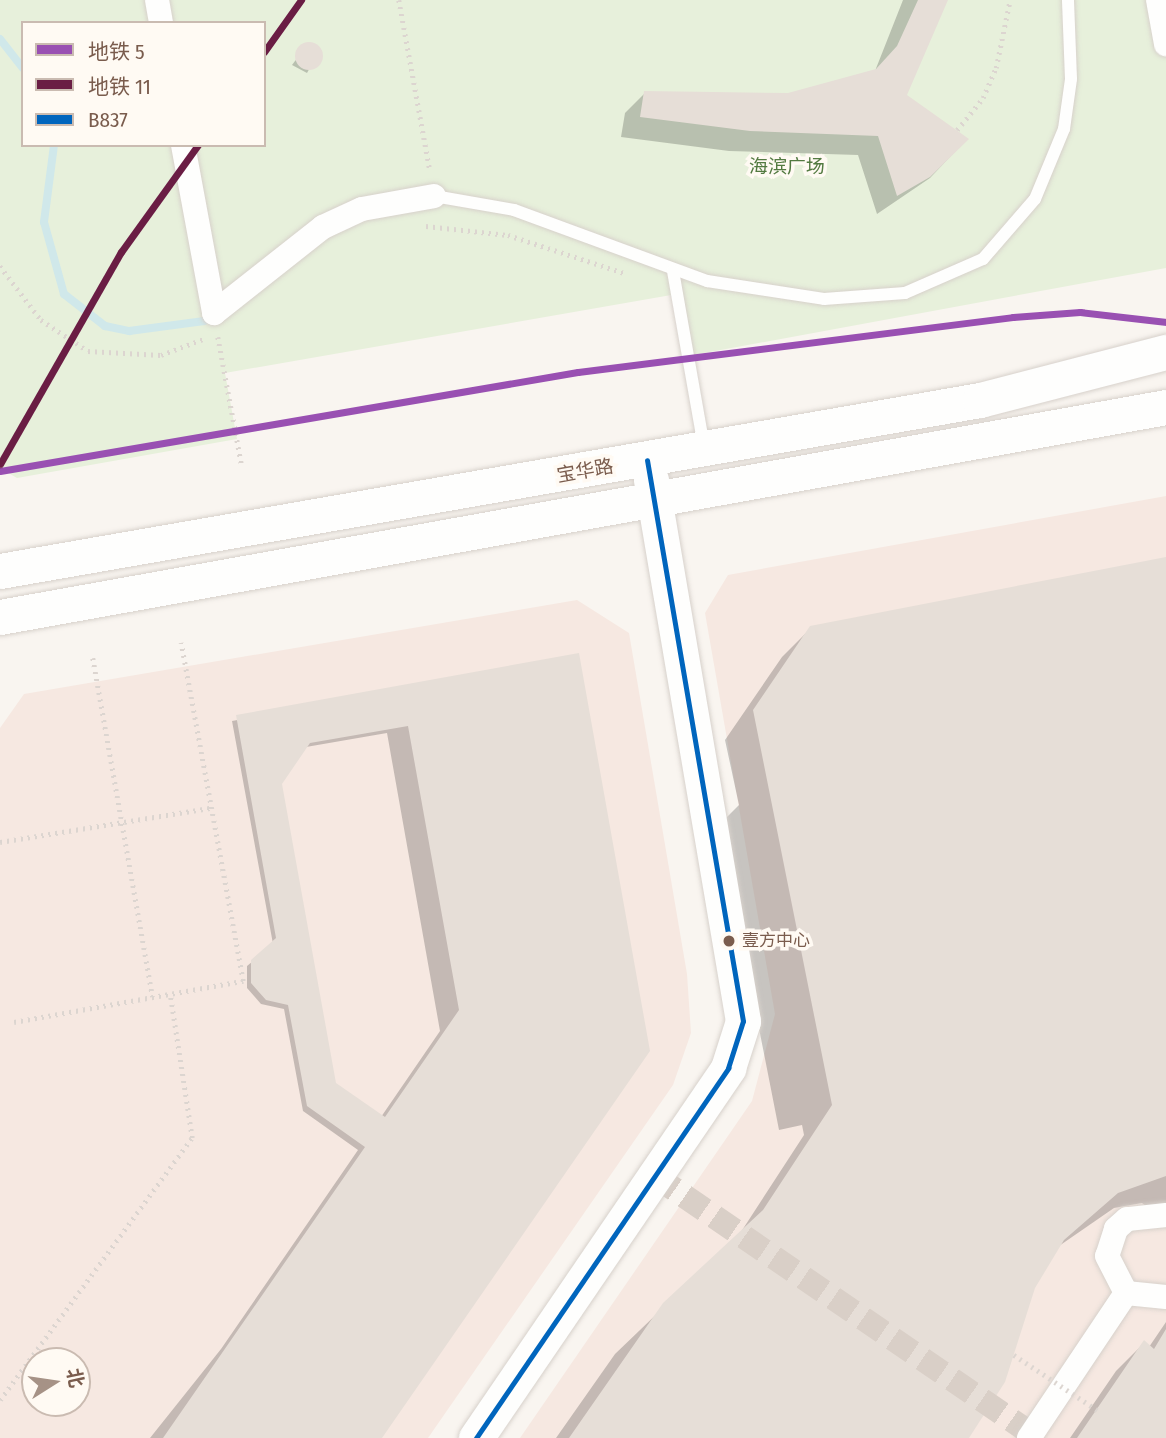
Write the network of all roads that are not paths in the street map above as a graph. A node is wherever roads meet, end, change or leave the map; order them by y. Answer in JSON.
{"nodes":[{"id":1,"x":157,"y":0,"type":"edge"},
{"id":2,"x":1068,"y":0,"type":"edge"},
{"id":3,"x":1158,"y":0,"type":"edge"},
{"id":4,"x":161,"y":21,"type":"edge"},
{"id":5,"x":1166,"y":44,"type":"edge"},
{"id":6,"x":183,"y":147,"type":"edge"},
{"id":7,"x":434,"y":196,"type":"joint"},
{"id":8,"x":673,"y":271,"type":"junction"},
{"id":9,"x":1166,"y":352,"type":"edge"},
{"id":10,"x":1166,"y":407,"type":"edge"},
{"id":11,"x":704,"y":451,"type":"junction"},
{"id":12,"x":647,"y":460,"type":"junction"},
{"id":13,"x":654,"y":501,"type":"junction"},
{"id":14,"x":137,"y":548,"type":"junction"},
{"id":15,"x":0,"y":571,"type":"edge"},
{"id":16,"x":144,"y":593,"type":"junction"},
{"id":17,"x":0,"y":617,"type":"edge"},
{"id":18,"x":1166,"y":1215,"type":"edge"},
{"id":19,"x":1126,"y":1293,"type":"junction"},
{"id":20,"x":1166,"y":1297,"type":"edge"},
{"id":21,"x":1033,"y":1437,"type":"edge"},
{"id":22,"x":476,"y":1438,"type":"edge"}],
"edges":[{"from":1,"to":4,"type":"street"},
{"from":2,"to":8,"type":"lane"},
{"from":3,"to":5,"type":"street"},
{"from":6,"to":7,"type":"street"},
{"from":7,"to":8,"type":"lane"},
{"from":8,"to":11,"type":"lane"},
{"from":9,"to":11,"type":"main road","name":"宝华路"},
{"from":10,"to":13,"type":"main road"},
{"from":11,"to":12,"type":"main road","name":"宝华路"},
{"from":12,"to":13,"type":"main road"},
{"from":12,"to":14,"type":"main road","name":"宝华路"},
{"from":13,"to":16,"type":"main road"},
{"from":13,"to":22,"type":"main road"},
{"from":14,"to":15,"type":"main road","name":"宝华路"},
{"from":14,"to":16,"type":"main road"},
{"from":16,"to":17,"type":"main road"},
{"from":18,"to":19,"type":"street"},
{"from":19,"to":20,"type":"street"},
{"from":19,"to":21,"type":"street"}]}
